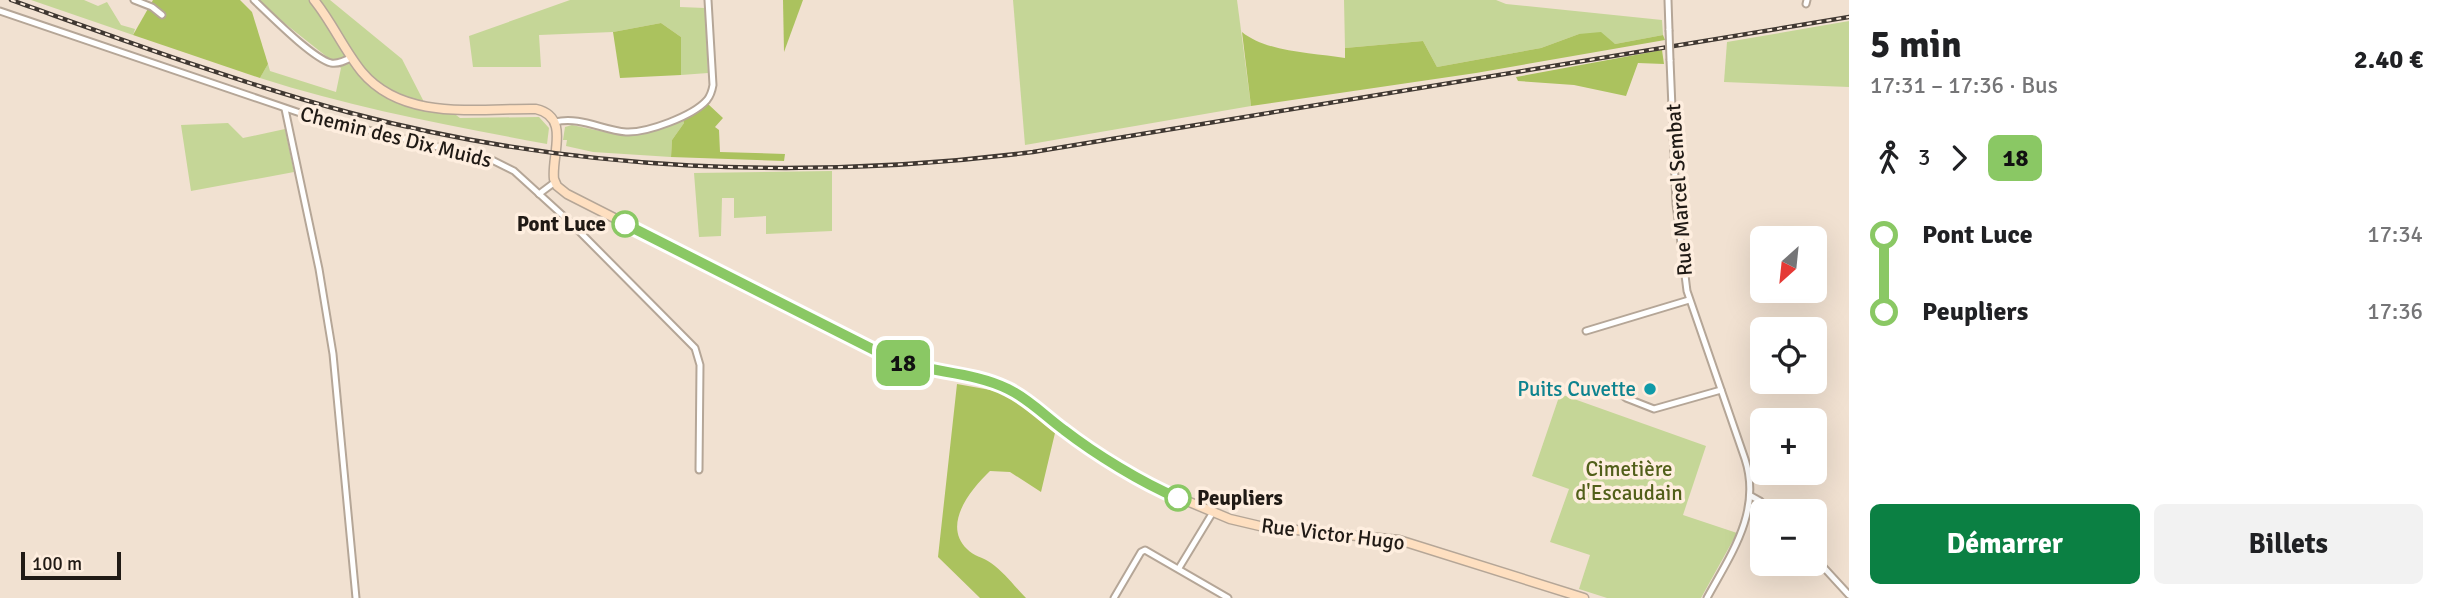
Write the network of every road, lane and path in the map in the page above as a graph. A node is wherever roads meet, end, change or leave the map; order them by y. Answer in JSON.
{"nodes":[{"id":1,"x":134,"y":0,"type":"edge"},
{"id":2,"x":254,"y":0,"type":"edge"},
{"id":3,"x":314,"y":0,"type":"edge"},
{"id":4,"x":320,"y":0,"type":"edge"},
{"id":5,"x":708,"y":0,"type":"edge"},
{"id":6,"x":1668,"y":0,"type":"edge"},
{"id":7,"x":0,"y":11,"type":"edge"},
{"id":8,"x":325,"y":14,"type":"junction"},
{"id":9,"x":162,"y":15,"type":"dead end"},
{"id":10,"x":352,"y":57,"type":"junction"},
{"id":11,"x":285,"y":109,"type":"junction"},
{"id":12,"x":555,"y":122,"type":"junction"},
{"id":13,"x":555,"y":182,"type":"junction"},
{"id":14,"x":540,"y":194,"type":"junction"},
{"id":15,"x":1689,"y":300,"type":"junction"},
{"id":16,"x":1586,"y":331,"type":"dead end"},
{"id":17,"x":1613,"y":388,"type":"dead end"},
{"id":18,"x":1721,"y":390,"type":"junction"},
{"id":19,"x":699,"y":470,"type":"dead end"},
{"id":20,"x":1751,"y":496,"type":"junction"},
{"id":21,"x":1756,"y":499,"type":"edge"},
{"id":22,"x":1213,"y":512,"type":"junction"},
{"id":23,"x":1179,"y":568,"type":"junction"},
{"id":24,"x":1827,"y":571,"type":"edge"},
{"id":25,"x":1214,"y":589,"type":"junction"},
{"id":26,"x":1849,"y":595,"type":"edge"},
{"id":27,"x":356,"y":598,"type":"edge"},
{"id":28,"x":1114,"y":598,"type":"edge"},
{"id":29,"x":1209,"y":598,"type":"edge"},
{"id":30,"x":1228,"y":598,"type":"edge"},
{"id":31,"x":1584,"y":598,"type":"edge"},
{"id":32,"x":1707,"y":598,"type":"edge"}],
"edges":[{"from":1,"to":9,"type":"street"},
{"from":2,"to":10,"type":"street"},
{"from":3,"to":8,"type":"street"},
{"from":4,"to":8,"type":"street"},
{"from":5,"to":12,"type":"street"},
{"from":6,"to":15,"type":"street","name":"Rue Marcel Sembat","bridge":true},
{"from":7,"to":11,"type":"street","name":"Chemin des Dix Muids"},
{"from":8,"to":10,"type":"street"},
{"from":10,"to":12,"type":"street"},
{"from":11,"to":14,"type":"street","name":"Chemin des Dix Muids"},
{"from":11,"to":27,"type":"street"},
{"from":12,"to":13,"type":"street"},
{"from":13,"to":14,"type":"street"},
{"from":13,"to":22,"type":"street","name":"Rue Victor Hugo"},
{"from":14,"to":19,"type":"street","name":"Chemin des Dix Muids"},
{"from":15,"to":16,"type":"street"},
{"from":15,"to":18,"type":"street","name":"Rue Marcel Sembat"},
{"from":17,"to":18,"type":"street"},
{"from":18,"to":20,"type":"street","name":"Rue Marcel Sembat"},
{"from":20,"to":21,"type":"street"},
{"from":20,"to":32,"type":"street","name":"Rue Marcel Sembat"},
{"from":22,"to":23,"type":"street"},
{"from":22,"to":31,"type":"street","name":"Rue Victor Hugo"},
{"from":23,"to":25,"type":"street"},
{"from":23,"to":28,"type":"street"},
{"from":24,"to":26,"type":"street"},
{"from":25,"to":29,"type":"street"},
{"from":25,"to":30,"type":"street"}]}
